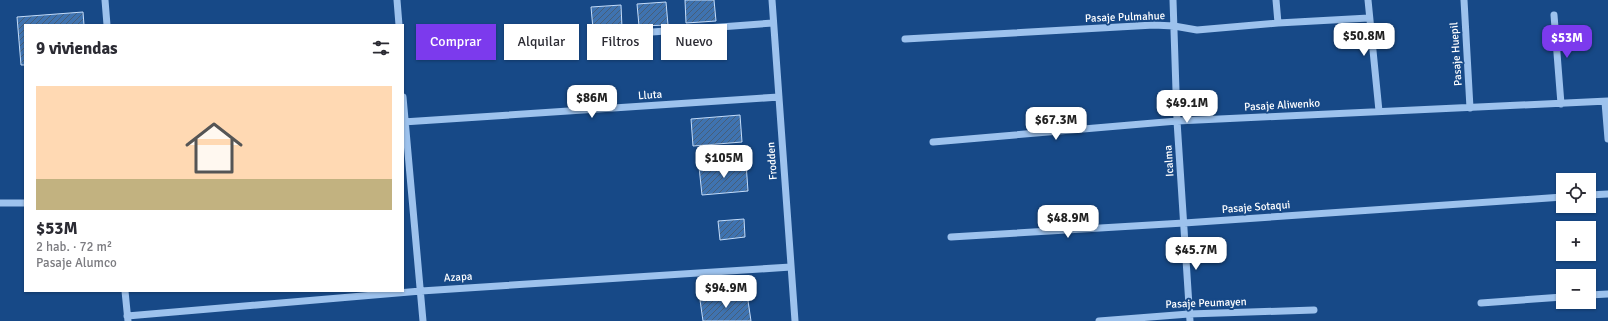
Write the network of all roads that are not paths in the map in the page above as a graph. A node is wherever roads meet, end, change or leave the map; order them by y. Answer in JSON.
{"nodes":[{"id":1,"x":105,"y":0,"type":"edge"},
{"id":2,"x":397,"y":0,"type":"edge"},
{"id":3,"x":772,"y":0,"type":"edge"},
{"id":4,"x":1173,"y":0,"type":"edge"},
{"id":5,"x":1276,"y":0,"type":"edge"},
{"id":6,"x":1368,"y":0,"type":"edge"},
{"id":7,"x":1464,"y":0,"type":"edge"},
{"id":8,"x":1554,"y":15,"type":"dead end"},
{"id":9,"x":1369,"y":18,"type":"junction"},
{"id":10,"x":774,"y":23,"type":"junction"},
{"id":11,"x":1278,"y":23,"type":"junction"},
{"id":12,"x":107,"y":24,"type":"edge"},
{"id":13,"x":399,"y":24,"type":"edge"},
{"id":14,"x":1174,"y":26,"type":"junction"},
{"id":15,"x":653,"y":32,"type":"edge"},
{"id":16,"x":905,"y":39,"type":"dead end"},
{"id":17,"x":779,"y":97,"type":"junction"},
{"id":18,"x":1606,"y":101,"type":"edge"},
{"id":19,"x":1561,"y":104,"type":"junction"},
{"id":20,"x":1470,"y":108,"type":"junction"},
{"id":21,"x":1379,"y":112,"type":"junction"},
{"id":22,"x":1178,"y":121,"type":"junction"},
{"id":23,"x":404,"y":122,"type":"edge"},
{"id":24,"x":1608,"y":139,"type":"edge"},
{"id":25,"x":933,"y":142,"type":"dead end"},
{"id":26,"x":1608,"y":194,"type":"edge"},
{"id":27,"x":1596,"y":195,"type":"edge"},
{"id":28,"x":1556,"y":197,"type":"edge"},
{"id":29,"x":0,"y":203,"type":"edge"},
{"id":30,"x":24,"y":203,"type":"edge"},
{"id":31,"x":1184,"y":223,"type":"junction"},
{"id":32,"x":951,"y":237,"type":"dead end"},
{"id":33,"x":791,"y":267,"type":"junction"},
{"id":34,"x":421,"y":291,"type":"junction"},
{"id":35,"x":125,"y":292,"type":"edge"},
{"id":36,"x":1608,"y":294,"type":"edge"},
{"id":37,"x":1596,"y":295,"type":"edge"},
{"id":38,"x":1556,"y":298,"type":"edge"},
{"id":39,"x":1481,"y":303,"type":"dead end"},
{"id":40,"x":1314,"y":310,"type":"dead end"},
{"id":41,"x":1190,"y":317,"type":"edge"},
{"id":42,"x":128,"y":319,"type":"edge"},
{"id":43,"x":423,"y":321,"type":"edge"},
{"id":44,"x":795,"y":321,"type":"edge"},
{"id":45,"x":1099,"y":321,"type":"edge"}],
"edges":[{"from":1,"to":12,"type":"street"},
{"from":2,"to":13,"type":"street"},
{"from":3,"to":10,"type":"street","name":"Frodden"},
{"from":4,"to":14,"type":"street","name":"Icalma"},
{"from":5,"to":11,"type":"street"},
{"from":6,"to":9,"type":"street"},
{"from":7,"to":20,"type":"street","name":"Pasaje Huepil"},
{"from":8,"to":19,"type":"street"},
{"from":9,"to":11,"type":"street","name":"Pasaje Pulmahue"},
{"from":9,"to":21,"type":"street"},
{"from":10,"to":15,"type":"street"},
{"from":10,"to":17,"type":"street","name":"Frodden"},
{"from":11,"to":14,"type":"street","name":"Pasaje Pulmahue"},
{"from":14,"to":16,"type":"street","name":"Pasaje Pulmahue"},
{"from":14,"to":22,"type":"street","name":"Icalma"},
{"from":17,"to":23,"type":"street","name":"Lluta"},
{"from":17,"to":33,"type":"street","name":"Frodden"},
{"from":18,"to":19,"type":"street","name":"Pasaje Aliwenko"},
{"from":18,"to":24,"type":"street"},
{"from":19,"to":20,"type":"street","name":"Pasaje Aliwenko"},
{"from":20,"to":21,"type":"street","name":"Pasaje Aliwenko"},
{"from":21,"to":22,"type":"street","name":"Pasaje Aliwenko"},
{"from":22,"to":25,"type":"street","name":"Pasaje Aliwenko"},
{"from":22,"to":31,"type":"street","name":"Icalma"},
{"from":23,"to":34,"type":"street"},
{"from":26,"to":27,"type":"street"},
{"from":28,"to":31,"type":"street","name":"Pasaje Sotaqui"},
{"from":29,"to":30,"type":"street"},
{"from":31,"to":32,"type":"street","name":"Pasaje Sotaqui"},
{"from":31,"to":41,"type":"street","name":"Icalma"},
{"from":33,"to":34,"type":"street","name":"Azapa"},
{"from":33,"to":44,"type":"street","name":"Frodden"},
{"from":34,"to":42,"type":"street","name":"Azapa"},
{"from":34,"to":43,"type":"street"},
{"from":35,"to":42,"type":"street"},
{"from":36,"to":37,"type":"street"},
{"from":38,"to":39,"type":"street"},
{"from":40,"to":41,"type":"street","name":"Pasaje Peumayen"},
{"from":41,"to":45,"type":"street","name":"Pasaje Peumayen"}]}
